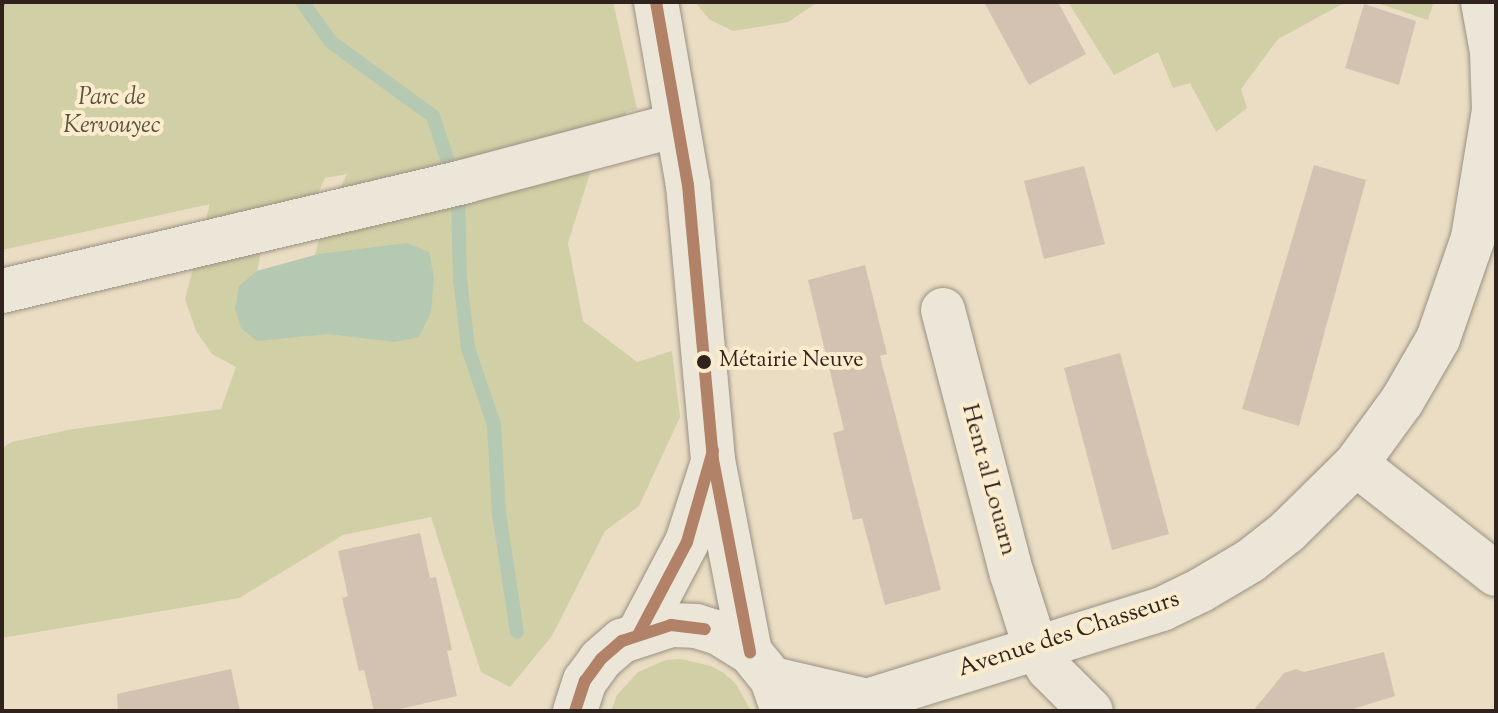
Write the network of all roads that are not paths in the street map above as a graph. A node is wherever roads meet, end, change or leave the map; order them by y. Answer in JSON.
{"nodes":[{"id":1,"x":656,"y":2,"type":"edge"},
{"id":2,"x":1483,"y":2,"type":"edge"},
{"id":3,"x":1495,"y":110,"type":"edge"},
{"id":4,"x":677,"y":125,"type":"junction"},
{"id":5,"x":2,"y":291,"type":"edge"},
{"id":6,"x":943,"y":310,"type":"dead end"},
{"id":7,"x":713,"y":460,"type":"junction"},
{"id":8,"x":1356,"y":464,"type":"junction"},
{"id":9,"x":1496,"y":574,"type":"edge"},
{"id":10,"x":638,"y":635,"type":"junction"},
{"id":11,"x":1036,"y":649,"type":"junction"},
{"id":12,"x":768,"y":681,"type":"edge"},
{"id":13,"x":859,"y":706,"type":"edge"},
{"id":14,"x":575,"y":711,"type":"edge"},
{"id":15,"x":1091,"y":711,"type":"edge"}],
"edges":[{"from":1,"to":4,"type":"street"},
{"from":2,"to":3,"type":"street","name":"Avenue des Chasseurs"},
{"from":3,"to":8,"type":"street","name":"Avenue des Chasseurs"},
{"from":4,"to":5,"type":"street"},
{"from":4,"to":7,"type":"street"},
{"from":6,"to":11,"type":"street","name":"Hent al Louarn"},
{"from":7,"to":10,"type":"street"},
{"from":7,"to":12,"type":"street"},
{"from":8,"to":9,"type":"street"},
{"from":8,"to":11,"type":"street","name":"Avenue des Chasseurs"},
{"from":10,"to":12,"type":"street","name":"Avenue des Chasseurs"},
{"from":10,"to":14,"type":"street"},
{"from":11,"to":13,"type":"street","name":"Avenue des Chasseurs"},
{"from":11,"to":15,"type":"street"},
{"from":12,"to":13,"type":"street","name":"Avenue des Chasseurs"}]}
